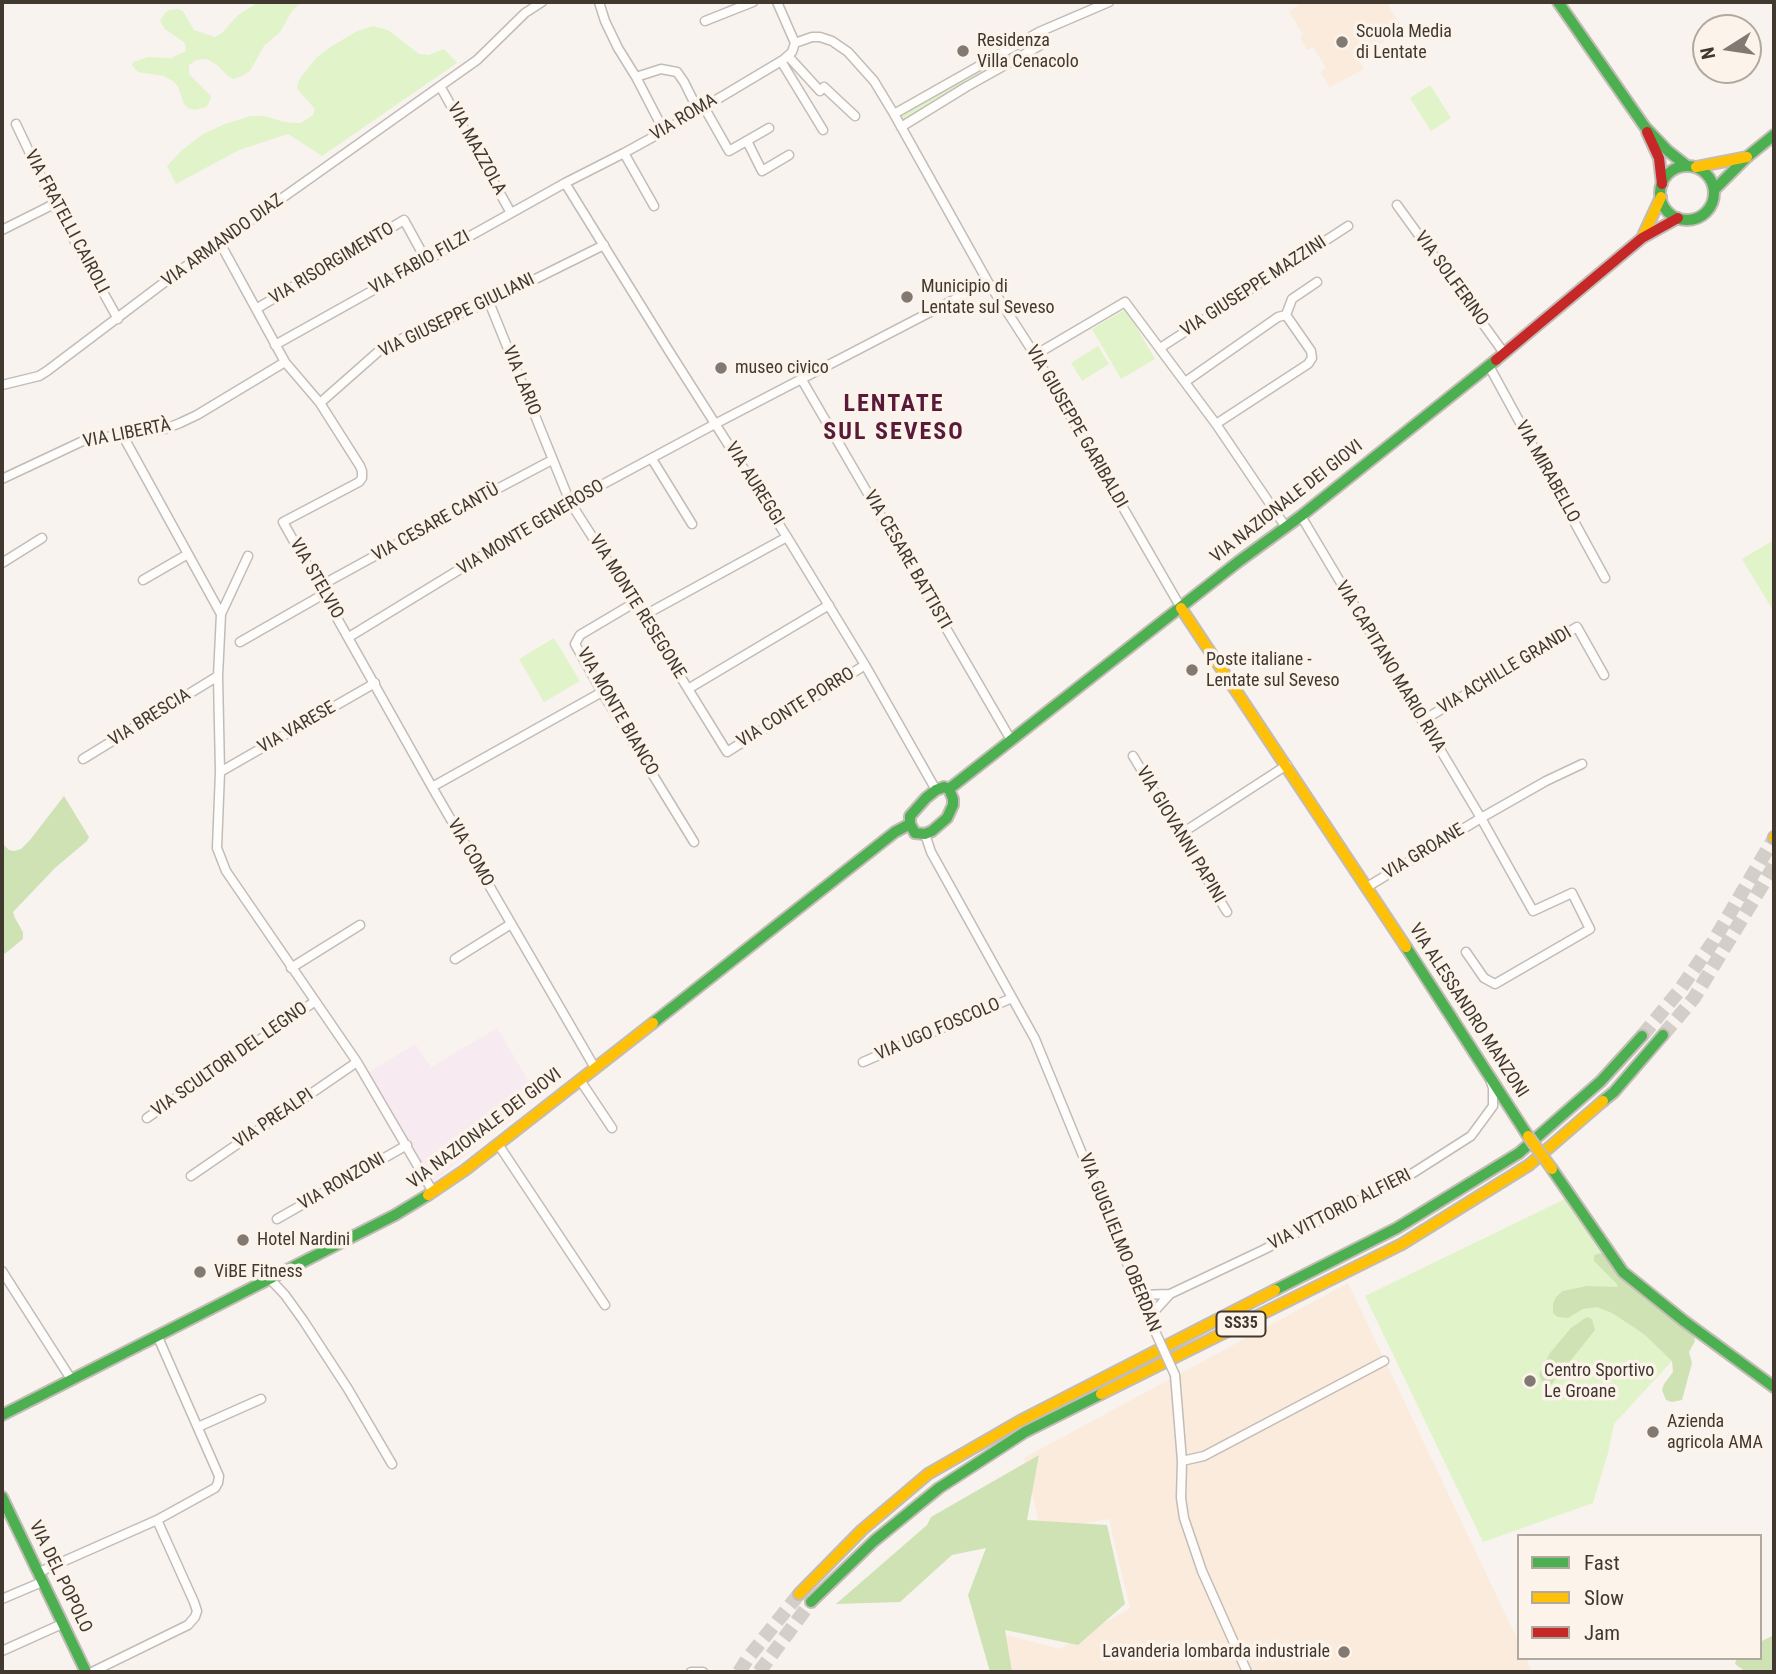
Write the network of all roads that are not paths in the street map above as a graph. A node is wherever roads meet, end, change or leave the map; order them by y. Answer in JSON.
{"nodes":[{"id":1,"x":542,"y":2,"type":"edge"},
{"id":2,"x":599,"y":2,"type":"edge"},
{"id":3,"x":753,"y":2,"type":"edge"},
{"id":4,"x":777,"y":2,"type":"edge"},
{"id":5,"x":1109,"y":2,"type":"edge"},
{"id":6,"x":1558,"y":2,"type":"edge"},
{"id":7,"x":705,"y":21,"type":"dead end"},
{"id":8,"x":1039,"y":32,"type":"junction"},
{"id":9,"x":795,"y":43,"type":"junction"},
{"id":10,"x":784,"y":59,"type":"junction"},
{"id":11,"x":636,"y":77,"type":"junction"},
{"id":12,"x":440,"y":86,"type":"junction"},
{"id":13,"x":698,"y":110,"type":"junction"},
{"id":14,"x":894,"y":114,"type":"junction"},
{"id":15,"x":855,"y":116,"type":"dead end"},
{"id":16,"x":16,"y":124,"type":"dead end"},
{"id":17,"x":901,"y":127,"type":"junction"},
{"id":18,"x":1645,"y":127,"type":"junction"},
{"id":19,"x":769,"y":128,"type":"dead end"},
{"id":20,"x":823,"y":130,"type":"dead end"},
{"id":21,"x":664,"y":131,"type":"junction"},
{"id":22,"x":1774,"y":135,"type":"edge"},
{"id":23,"x":747,"y":141,"type":"junction"},
{"id":24,"x":624,"y":153,"type":"junction"},
{"id":25,"x":789,"y":155,"type":"dead end"},
{"id":26,"x":1747,"y":157,"type":"junction"},
{"id":27,"x":1692,"y":167,"type":"junction"},
{"id":28,"x":565,"y":183,"type":"junction"},
{"id":29,"x":1662,"y":184,"type":"junction"},
{"id":30,"x":1714,"y":190,"type":"junction"},
{"id":31,"x":1661,"y":197,"type":"junction"},
{"id":32,"x":54,"y":204,"type":"junction"},
{"id":33,"x":1397,"y":205,"type":"dead end"},
{"id":34,"x":654,"y":206,"type":"dead end"},
{"id":35,"x":511,"y":213,"type":"junction"},
{"id":36,"x":1678,"y":218,"type":"junction"},
{"id":37,"x":1349,"y":226,"type":"dead end"},
{"id":38,"x":2,"y":230,"type":"edge"},
{"id":39,"x":1642,"y":238,"type":"junction"},
{"id":40,"x":219,"y":243,"type":"junction"},
{"id":41,"x":604,"y":246,"type":"junction"},
{"id":42,"x":426,"y":260,"type":"junction"},
{"id":43,"x":988,"y":282,"type":"junction"},
{"id":44,"x":1317,"y":282,"type":"dead end"},
{"id":45,"x":489,"y":302,"type":"junction"},
{"id":46,"x":256,"y":309,"type":"junction"},
{"id":47,"x":1286,"y":315,"type":"junction"},
{"id":48,"x":118,"y":319,"type":"junction"},
{"id":49,"x":275,"y":345,"type":"junction"},
{"id":50,"x":1160,"y":348,"type":"junction"},
{"id":51,"x":1504,"y":353,"type":"junction"},
{"id":52,"x":1035,"y":355,"type":"junction"},
{"id":53,"x":285,"y":362,"type":"junction"},
{"id":54,"x":1489,"y":366,"type":"junction"},
{"id":55,"x":802,"y":380,"type":"junction"},
{"id":56,"x":1185,"y":382,"type":"junction"},
{"id":57,"x":2,"y":386,"type":"edge"},
{"id":58,"x":320,"y":403,"type":"junction"},
{"id":59,"x":715,"y":424,"type":"junction"},
{"id":60,"x":1216,"y":424,"type":"junction"},
{"id":61,"x":123,"y":436,"type":"junction"},
{"id":62,"x":652,"y":458,"type":"junction"},
{"id":63,"x":552,"y":460,"type":"junction"},
{"id":64,"x":2,"y":479,"type":"edge"},
{"id":65,"x":570,"y":502,"type":"junction"},
{"id":66,"x":1300,"y":516,"type":"junction"},
{"id":67,"x":692,"y":524,"type":"dead end"},
{"id":68,"x":1285,"y":526,"type":"junction"},
{"id":69,"x":787,"y":537,"type":"junction"},
{"id":70,"x":42,"y":538,"type":"dead end"},
{"id":71,"x":188,"y":554,"type":"junction"},
{"id":72,"x":248,"y":556,"type":"dead end"},
{"id":73,"x":2,"y":563,"type":"edge"},
{"id":74,"x":1605,"y":579,"type":"dead end"},
{"id":75,"x":143,"y":580,"type":"dead end"},
{"id":76,"x":322,"y":590,"type":"junction"},
{"id":77,"x":634,"y":603,"type":"junction"},
{"id":78,"x":829,"y":605,"type":"junction"},
{"id":79,"x":1181,"y":608,"type":"junction"},
{"id":80,"x":221,"y":614,"type":"junction"},
{"id":81,"x":643,"y":616,"type":"junction"},
{"id":82,"x":349,"y":637,"type":"junction"},
{"id":83,"x":240,"y":642,"type":"dead end"},
{"id":84,"x":865,"y":665,"type":"junction"},
{"id":85,"x":1604,"y":675,"type":"dead end"},
{"id":86,"x":218,"y":676,"type":"junction"},
{"id":87,"x":374,"y":683,"type":"junction"},
{"id":88,"x":688,"y":689,"type":"junction"},
{"id":89,"x":602,"y":692,"type":"junction"},
{"id":90,"x":1422,"y":721,"type":"junction"},
{"id":91,"x":1011,"y":740,"type":"junction"},
{"id":92,"x":727,"y":752,"type":"joint"},
{"id":93,"x":1133,"y":757,"type":"dead end"},
{"id":94,"x":83,"y":760,"type":"dead end"},
{"id":95,"x":1582,"y":764,"type":"dead end"},
{"id":96,"x":1287,"y":765,"type":"junction"},
{"id":97,"x":220,"y":772,"type":"junction"},
{"id":98,"x":432,"y":787,"type":"junction"},
{"id":99,"x":950,"y":789,"type":"junction"},
{"id":100,"x":936,"y":790,"type":"junction"},
{"id":101,"x":1481,"y":818,"type":"junction"},
{"id":102,"x":910,"y":824,"type":"junction"},
{"id":103,"x":925,"y":834,"type":"junction"},
{"id":104,"x":1179,"y":835,"type":"junction"},
{"id":105,"x":694,"y":842,"type":"dead end"},
{"id":106,"x":1367,"y":887,"type":"junction"},
{"id":107,"x":1227,"y":912,"type":"dead end"},
{"id":108,"x":511,"y":924,"type":"junction"},
{"id":109,"x":360,"y":925,"type":"dead end"},
{"id":110,"x":1466,"y":952,"type":"dead end"},
{"id":111,"x":455,"y":959,"type":"dead end"},
{"id":112,"x":291,"y":968,"type":"junction"},
{"id":113,"x":1012,"y":998,"type":"junction"},
{"id":114,"x":314,"y":1002,"type":"junction"},
{"id":115,"x":1663,"y":1035,"type":"tunnel mouth"},
{"id":116,"x":1642,"y":1036,"type":"tunnel mouth"},
{"id":117,"x":357,"y":1062,"type":"junction"},
{"id":118,"x":863,"y":1062,"type":"dead end"},
{"id":119,"x":594,"y":1068,"type":"junction"},
{"id":120,"x":1488,"y":1073,"type":"junction"},
{"id":121,"x":580,"y":1080,"type":"junction"},
{"id":122,"x":147,"y":1118,"type":"dead end"},
{"id":123,"x":612,"y":1128,"type":"dead end"},
{"id":124,"x":498,"y":1144,"type":"junction"},
{"id":125,"x":407,"y":1145,"type":"junction"},
{"id":126,"x":191,"y":1176,"type":"dead end"},
{"id":127,"x":433,"y":1192,"type":"junction"},
{"id":128,"x":277,"y":1219,"type":"dead end"},
{"id":129,"x":2,"y":1271,"type":"edge"},
{"id":130,"x":269,"y":1278,"type":"junction"},
{"id":131,"x":1170,"y":1294,"type":"junction"},
{"id":132,"x":1140,"y":1295,"type":"junction"},
{"id":133,"x":605,"y":1305,"type":"dead end"},
{"id":134,"x":1149,"y":1317,"type":"junction"},
{"id":135,"x":157,"y":1335,"type":"junction"},
{"id":136,"x":1384,"y":1361,"type":"dead end"},
{"id":137,"x":71,"y":1379,"type":"junction"},
{"id":138,"x":1774,"y":1387,"type":"edge"},
{"id":139,"x":261,"y":1399,"type":"dead end"},
{"id":140,"x":2,"y":1415,"type":"edge"},
{"id":141,"x":198,"y":1427,"type":"junction"},
{"id":142,"x":1182,"y":1461,"type":"junction"},
{"id":143,"x":392,"y":1464,"type":"dead end"},
{"id":144,"x":2,"y":1497,"type":"edge"},
{"id":145,"x":157,"y":1520,"type":"junction"},
{"id":146,"x":39,"y":1577,"type":"junction"},
{"id":147,"x":799,"y":1594,"type":"tunnel mouth"},
{"id":148,"x":2,"y":1599,"type":"edge"},
{"id":149,"x":811,"y":1602,"type":"tunnel mouth"},
{"id":150,"x":62,"y":1624,"type":"junction"},
{"id":151,"x":2,"y":1651,"type":"edge"},
{"id":152,"x":86,"y":1672,"type":"edge"},
{"id":153,"x":92,"y":1672,"type":"edge"},
{"id":154,"x":691,"y":1672,"type":"edge"},
{"id":155,"x":703,"y":1672,"type":"edge"},
{"id":156,"x":1247,"y":1672,"type":"edge"}],
"edges":[{"from":1,"to":12,"type":"street","name":"VIA ARMANDO DIAZ"},
{"from":2,"to":11,"type":"street"},
{"from":3,"to":7,"type":"street"},
{"from":4,"to":9,"type":"street"},
{"from":5,"to":8,"type":"street"},
{"from":6,"to":18,"type":"main road"},
{"from":8,"to":14,"type":"street"},
{"from":8,"to":17,"type":"street"},
{"from":9,"to":10,"type":"street"},
{"from":9,"to":14,"type":"street","name":"VIA GIUSEPPE GARIBALDI"},
{"from":10,"to":13,"type":"street","name":"VIA ROMA"},
{"from":10,"to":15,"type":"street"},
{"from":10,"to":20,"type":"street"},
{"from":11,"to":13,"type":"street"},
{"from":11,"to":21,"type":"street"},
{"from":12,"to":35,"type":"street","name":"VIA MAZZOLA"},
{"from":12,"to":40,"type":"street","name":"VIA ARMANDO DIAZ"},
{"from":13,"to":21,"type":"street","name":"VIA ROMA"},
{"from":13,"to":23,"type":"street"},
{"from":14,"to":17,"type":"street","name":"VIA GIUSEPPE GARIBALDI"},
{"from":16,"to":32,"type":"street","name":"VIA FRATELLI CAIROLI"},
{"from":17,"to":43,"type":"street","name":"VIA GIUSEPPE GARIBALDI"},
{"from":18,"to":27,"type":"main road"},
{"from":18,"to":29,"type":"main road"},
{"from":19,"to":23,"type":"street"},
{"from":21,"to":24,"type":"street","name":"VIA ROMA"},
{"from":22,"to":26,"type":"main road"},
{"from":23,"to":25,"type":"street"},
{"from":24,"to":28,"type":"street","name":"VIA ROMA"},
{"from":24,"to":34,"type":"street"},
{"from":26,"to":27,"type":"main road"},
{"from":26,"to":30,"type":"main road"},
{"from":27,"to":29,"type":"main road"},
{"from":27,"to":30,"type":"main road"},
{"from":28,"to":35,"type":"street","name":"VIA FABIO FILZI"},
{"from":28,"to":41,"type":"street","name":"VIA AUREGGI"},
{"from":29,"to":31,"type":"main road"},
{"from":30,"to":36,"type":"main road"},
{"from":31,"to":36,"type":"main road"},
{"from":31,"to":39,"type":"main road","name":"VIA NAZIONALE DEI GIOVI"},
{"from":32,"to":38,"type":"street"},
{"from":32,"to":48,"type":"street","name":"VIA FRATELLI CAIROLI"},
{"from":33,"to":51,"type":"street","name":"VIA SOLFERINO"},
{"from":35,"to":42,"type":"street","name":"VIA FABIO FILZI"},
{"from":36,"to":39,"type":"main road","name":"VIA NAZIONALE DEI GIOVI"},
{"from":37,"to":50,"type":"street","name":"VIA GIUSEPPE MAZZINI"},
{"from":39,"to":51,"type":"main road","name":"VIA NAZIONALE DEI GIOVI"},
{"from":40,"to":46,"type":"street"},
{"from":40,"to":48,"type":"street","name":"VIA ARMANDO DIAZ"},
{"from":41,"to":45,"type":"street","name":"VIA GIUSEPPE GIULIANI"},
{"from":41,"to":59,"type":"street","name":"VIA AUREGGI"},
{"from":42,"to":46,"type":"street","name":"VIA RISORGIMENTO"},
{"from":42,"to":49,"type":"street","name":"VIA FABIO FILZI"},
{"from":43,"to":52,"type":"street","name":"VIA GIUSEPPE GARIBALDI"},
{"from":43,"to":55,"type":"street","name":"VIA MONTE GENEROSO"},
{"from":44,"to":47,"type":"street"},
{"from":45,"to":58,"type":"street","name":"VIA GIUSEPPE GIULIANI"},
{"from":45,"to":63,"type":"street","name":"VIA LARIO"},
{"from":46,"to":49,"type":"street"},
{"from":47,"to":56,"type":"street"},
{"from":47,"to":60,"type":"street"},
{"from":48,"to":57,"type":"street","name":"VIA ARMANDO DIAZ"},
{"from":49,"to":53,"type":"street"},
{"from":50,"to":52,"type":"street"},
{"from":50,"to":56,"type":"street"},
{"from":51,"to":54,"type":"main road","name":"VIA NAZIONALE DEI GIOVI"},
{"from":52,"to":79,"type":"street","name":"VIA GIUSEPPE GARIBALDI"},
{"from":53,"to":58,"type":"street"},
{"from":53,"to":61,"type":"street","name":"VIA LIBERTÀ"},
{"from":54,"to":66,"type":"main road","name":"VIA NAZIONALE DEI GIOVI"},
{"from":54,"to":74,"type":"street","name":"VIA MIRABELLO"},
{"from":55,"to":59,"type":"street","name":"VIA MONTE GENEROSO"},
{"from":55,"to":91,"type":"street","name":"VIA CESARE BATTISTI"},
{"from":56,"to":60,"type":"street"},
{"from":58,"to":76,"type":"street","name":"VIA STELVIO"},
{"from":59,"to":62,"type":"street","name":"VIA MONTE GENEROSO"},
{"from":59,"to":69,"type":"street","name":"VIA AUREGGI"},
{"from":60,"to":68,"type":"street"},
{"from":61,"to":64,"type":"street","name":"VIA LIBERTÀ"},
{"from":61,"to":71,"type":"street"},
{"from":62,"to":65,"type":"street","name":"VIA MONTE GENEROSO"},
{"from":62,"to":67,"type":"street"},
{"from":63,"to":65,"type":"street","name":"VIA MONTE RESEGONE"},
{"from":63,"to":76,"type":"street","name":"VIA CESARE CANTÙ"},
{"from":65,"to":77,"type":"street","name":"VIA MONTE RESEGONE"},
{"from":65,"to":82,"type":"street","name":"VIA MONTE GENEROSO"},
{"from":66,"to":68,"type":"main road","name":"VIA NAZIONALE DEI GIOVI"},
{"from":66,"to":90,"type":"street","name":"VIA CAPITANO MARIO RIVA"},
{"from":68,"to":79,"type":"main road","name":"VIA NAZIONALE DEI GIOVI"},
{"from":69,"to":78,"type":"street","name":"VIA AUREGGI"},
{"from":69,"to":81,"type":"street"},
{"from":70,"to":73,"type":"street"},
{"from":71,"to":75,"type":"street"},
{"from":71,"to":80,"type":"street"},
{"from":72,"to":80,"type":"street"},
{"from":76,"to":82,"type":"street","name":"VIA STELVIO"},
{"from":76,"to":83,"type":"street","name":"VIA CESARE CANTÙ"},
{"from":77,"to":81,"type":"street","name":"VIA MONTE RESEGONE"},
{"from":77,"to":89,"type":"street","name":"VIA MONTE BIANCO"},
{"from":78,"to":84,"type":"street","name":"VIA AUREGGI"},
{"from":78,"to":88,"type":"street"},
{"from":79,"to":91,"type":"main road","name":"VIA NAZIONALE DEI GIOVI"},
{"from":79,"to":96,"type":"main road","name":"VIA ALESSANDRO MANZONI"},
{"from":80,"to":86,"type":"street","name":"VIA SCULTORI DEL LEGNO"},
{"from":81,"to":88,"type":"street","name":"VIA MONTE RESEGONE"},
{"from":82,"to":87,"type":"street","name":"VIA COMO"},
{"from":84,"to":92,"type":"street","name":"VIA CONTE PORRO"},
{"from":84,"to":100,"type":"street","name":"VIA AUREGGI"},
{"from":85,"to":90,"type":"street","name":"VIA ACHILLE GRANDI"},
{"from":86,"to":94,"type":"street","name":"VIA BRESCIA"},
{"from":86,"to":97,"type":"street","name":"VIA SCULTORI DEL LEGNO"},
{"from":87,"to":97,"type":"street","name":"VIA VARESE"},
{"from":87,"to":98,"type":"street","name":"VIA COMO"},
{"from":88,"to":92,"type":"street","name":"VIA MONTE RESEGONE"},
{"from":89,"to":98,"type":"street"},
{"from":89,"to":105,"type":"street","name":"VIA MONTE BIANCO"},
{"from":90,"to":101,"type":"street","name":"VIA CAPITANO MARIO RIVA"},
{"from":91,"to":99,"type":"main road","name":"VIA NAZIONALE DEI GIOVI"},
{"from":93,"to":104,"type":"street","name":"VIA GIOVANNI PAPINI"},
{"from":95,"to":101,"type":"street","name":"VIA GROANE"},
{"from":96,"to":104,"type":"street"},
{"from":96,"to":106,"type":"main road","name":"VIA ALESSANDRO MANZONI"},
{"from":97,"to":112,"type":"street","name":"VIA SCULTORI DEL LEGNO"},
{"from":98,"to":108,"type":"street","name":"VIA COMO"},
{"from":99,"to":100,"type":"main road"},
{"from":99,"to":103,"type":"main road"},
{"from":100,"to":102,"type":"main road","name":"VIA NAZIONALE DEI GIOVI"},
{"from":101,"to":106,"type":"street","name":"VIA GROANE"},
{"from":101,"to":110,"type":"street","name":"VIA CAPITANO MARIO RIVA"},
{"from":102,"to":103,"type":"main road"},
{"from":102,"to":119,"type":"main road","name":"VIA NAZIONALE DEI GIOVI"},
{"from":103,"to":113,"type":"street","name":"VIA GUGLIELMO OBERDAN"},
{"from":104,"to":107,"type":"street","name":"VIA GIOVANNI PAPINI"},
{"from":106,"to":120,"type":"main road","name":"VIA ALESSANDRO MANZONI"},
{"from":108,"to":111,"type":"street"},
{"from":108,"to":119,"type":"street","name":"VIA COMO"},
{"from":109,"to":112,"type":"street"},
{"from":112,"to":114,"type":"street","name":"VIA SCULTORI DEL LEGNO"},
{"from":113,"to":118,"type":"street","name":"VIA UGO FOSCOLO"},
{"from":113,"to":132,"type":"street","name":"VIA GUGLIELMO OBERDAN"},
{"from":114,"to":117,"type":"street","name":"VIA SCULTORI DEL LEGNO"},
{"from":114,"to":122,"type":"street","name":"VIA SCULTORI DEL LEGNO"},
{"from":115,"to":149,"type":"main road","number":"SS35"},
{"from":116,"to":147,"type":"main road","number":"SS35"},
{"from":117,"to":125,"type":"street","name":"VIA SCULTORI DEL LEGNO"},
{"from":117,"to":126,"type":"street","name":"VIA PREALPI"},
{"from":119,"to":121,"type":"main road","name":"VIA NAZIONALE DEI GIOVI"},
{"from":120,"to":131,"type":"street","name":"VIA VITTORIO ALFIERI"},
{"from":120,"to":138,"type":"main road","name":"VIA ALESSANDRO MANZONI","bridge":true},
{"from":121,"to":123,"type":"street"},
{"from":121,"to":124,"type":"main road","name":"VIA NAZIONALE DEI GIOVI"},
{"from":124,"to":127,"type":"main road","name":"VIA NAZIONALE DEI GIOVI"},
{"from":124,"to":133,"type":"street"},
{"from":125,"to":127,"type":"street","name":"VIA SCULTORI DEL LEGNO"},
{"from":125,"to":128,"type":"street","name":"VIA RONZONI"},
{"from":127,"to":130,"type":"main road","name":"VIA NAZIONALE DEI GIOVI"},
{"from":129,"to":137,"type":"street"},
{"from":130,"to":135,"type":"main road","name":"VIA NAZIONALE DEI GIOVI"},
{"from":130,"to":143,"type":"street"},
{"from":131,"to":132,"type":"street"},
{"from":131,"to":134,"type":"street","name":"VIA VITTORIO ALFIERI"},
{"from":132,"to":134,"type":"street","name":"VIA GUGLIELMO OBERDAN"},
{"from":134,"to":142,"type":"street","name":"VIA GUGLIELMO OBERDAN","bridge":true},
{"from":135,"to":137,"type":"main road","name":"VIA NAZIONALE DEI GIOVI"},
{"from":135,"to":141,"type":"street"},
{"from":136,"to":142,"type":"street"},
{"from":137,"to":140,"type":"main road","name":"VIA NAZIONALE DEI GIOVI"},
{"from":139,"to":141,"type":"street"},
{"from":141,"to":145,"type":"street"},
{"from":142,"to":156,"type":"street","name":"VIA GUGLIELMO OBERDAN"},
{"from":144,"to":146,"type":"main road","name":"VIA DEL POPOLO"},
{"from":145,"to":146,"type":"street"},
{"from":145,"to":153,"type":"street"},
{"from":146,"to":148,"type":"street"},
{"from":146,"to":150,"type":"main road","name":"VIA DEL POPOLO"},
{"from":150,"to":151,"type":"street"},
{"from":150,"to":152,"type":"main road","name":"VIA DEL POPOLO"},
{"from":154,"to":155,"type":"street"}]}
